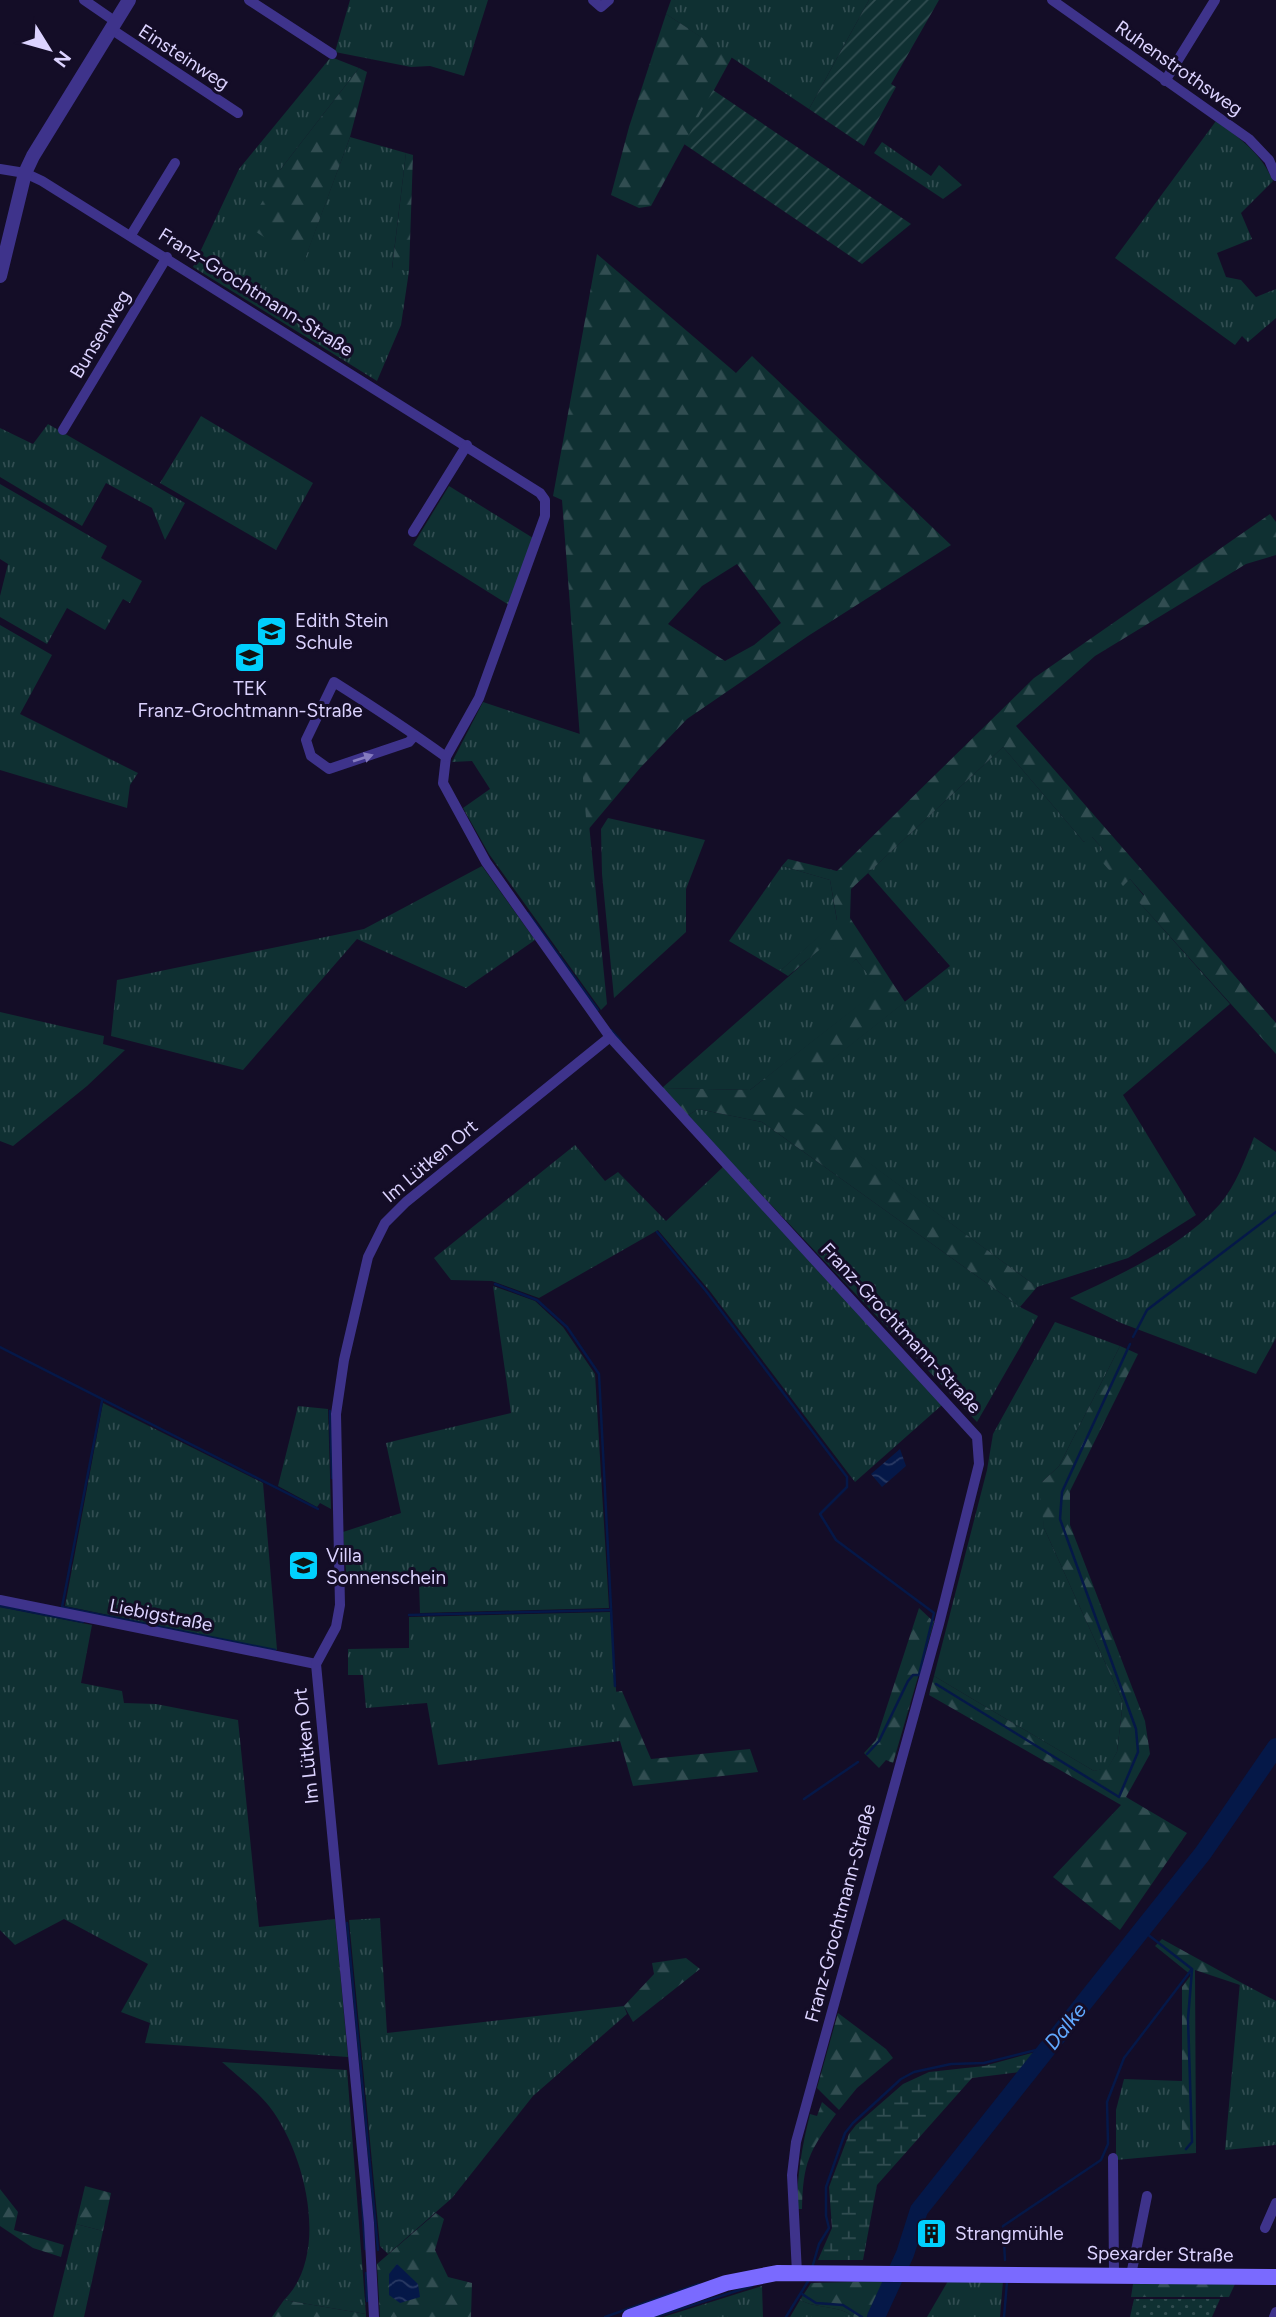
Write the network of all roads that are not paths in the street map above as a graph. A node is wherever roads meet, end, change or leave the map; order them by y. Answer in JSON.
{"nodes":[{"id":1,"x":83,"y":0,"type":"edge"},
{"id":2,"x":130,"y":0,"type":"edge"},
{"id":3,"x":249,"y":0,"type":"edge"},
{"id":4,"x":593,"y":0,"type":"edge"},
{"id":5,"x":609,"y":0,"type":"edge"},
{"id":6,"x":1052,"y":0,"type":"edge"},
{"id":7,"x":1215,"y":0,"type":"edge"},
{"id":8,"x":113,"y":26,"type":"junction"},
{"id":9,"x":332,"y":54,"type":"dead end"},
{"id":10,"x":1165,"y":81,"type":"junction"},
{"id":11,"x":238,"y":113,"type":"dead end"},
{"id":12,"x":176,"y":163,"type":"dead end"},
{"id":13,"x":0,"y":169,"type":"edge"},
{"id":14,"x":25,"y":173,"type":"junction"},
{"id":15,"x":1276,"y":176,"type":"edge"},
{"id":16,"x":131,"y":235,"type":"junction"},
{"id":17,"x":167,"y":257,"type":"junction"},
{"id":18,"x":0,"y":276,"type":"edge"},
{"id":19,"x":62,"y":430,"type":"dead end"},
{"id":20,"x":467,"y":445,"type":"junction"},
{"id":21,"x":413,"y":532,"type":"dead end"},
{"id":22,"x":415,"y":735,"type":"junction"},
{"id":23,"x":446,"y":757,"type":"junction"},
{"id":24,"x":610,"y":1037,"type":"junction"},
{"id":25,"x":0,"y":1600,"type":"edge"},
{"id":26,"x":316,"y":1664,"type":"junction"},
{"id":27,"x":1113,"y":2158,"type":"dead end"},
{"id":28,"x":1147,"y":2196,"type":"dead end"},
{"id":29,"x":1276,"y":2203,"type":"edge"},
{"id":30,"x":1265,"y":2228,"type":"dead end"},
{"id":31,"x":799,"y":2272,"type":"junction"},
{"id":32,"x":1114,"y":2274,"type":"junction"},
{"id":33,"x":1131,"y":2275,"type":"junction"},
{"id":34,"x":1276,"y":2277,"type":"edge"},
{"id":35,"x":1276,"y":2312,"type":"edge"},
{"id":36,"x":374,"y":2317,"type":"edge"},
{"id":37,"x":630,"y":2317,"type":"edge"},
{"id":38,"x":1274,"y":2317,"type":"edge"}],
"edges":[{"from":1,"to":8,"type":"street","name":"Einsteinweg"},
{"from":2,"to":8,"type":"street"},
{"from":3,"to":9,"type":"street"},
{"from":4,"to":5,"type":"street"},
{"from":6,"to":10,"type":"street","name":"Ruhenstrothsweg"},
{"from":7,"to":10,"type":"street"},
{"from":8,"to":11,"type":"street","name":"Einsteinweg"},
{"from":8,"to":14,"type":"street"},
{"from":10,"to":15,"type":"street","name":"Ruhenstrothsweg"},
{"from":12,"to":16,"type":"street"},
{"from":13,"to":14,"type":"street"},
{"from":14,"to":16,"type":"street","name":"Franz-Grochtmann-Straße"},
{"from":14,"to":18,"type":"street"},
{"from":16,"to":17,"type":"street","name":"Franz-Grochtmann-Straße"},
{"from":17,"to":19,"type":"street","name":"Bunsenweg"},
{"from":17,"to":20,"type":"street","name":"Franz-Grochtmann-Straße"},
{"from":20,"to":21,"type":"street"},
{"from":20,"to":23,"type":"street","name":"Franz-Grochtmann-Straße"},
{"from":22,"to":22,"type":"street","one_way":true},
{"from":22,"to":23,"type":"street"},
{"from":23,"to":24,"type":"street","name":"Franz-Grochtmann-Straße"},
{"from":24,"to":26,"type":"street","name":"Im Lütken Ort"},
{"from":24,"to":31,"type":"street","name":"Franz-Grochtmann-Straße"},
{"from":25,"to":26,"type":"street","name":"Liebigstraße"},
{"from":26,"to":36,"type":"street","name":"Im Lütken Ort"},
{"from":27,"to":32,"type":"street"},
{"from":28,"to":33,"type":"street"},
{"from":29,"to":30,"type":"street"},
{"from":31,"to":32,"type":"main road","name":"Spexarder Straße"},
{"from":31,"to":37,"type":"main road","name":"Spexarder Straße"},
{"from":32,"to":33,"type":"main road","name":"Spexarder Straße"},
{"from":33,"to":34,"type":"main road","name":"Spexarder Straße"},
{"from":35,"to":38,"type":"street"}]}
